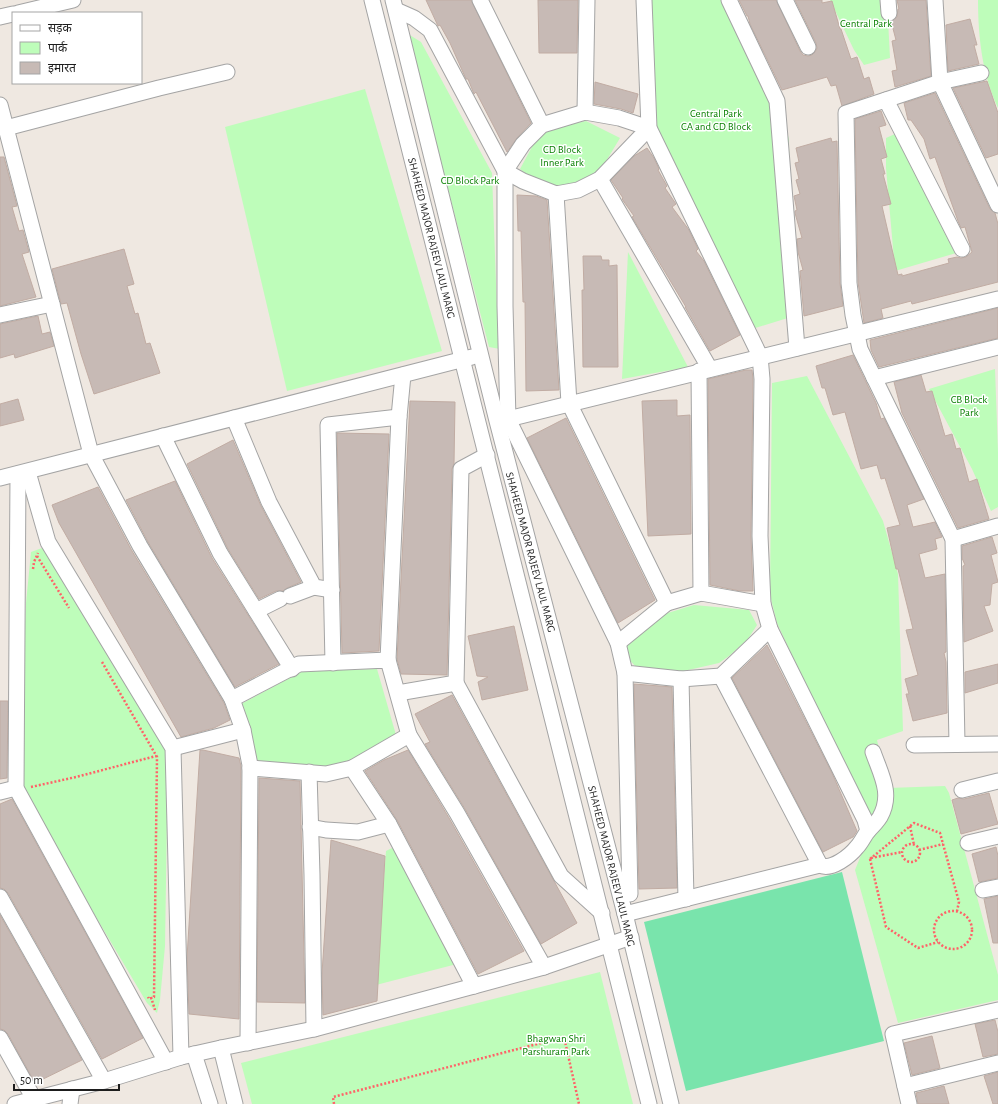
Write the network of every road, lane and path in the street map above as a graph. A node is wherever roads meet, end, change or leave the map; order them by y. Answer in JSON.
{"nodes":[{"id":1,"x":73,"y":0,"type":"edge"},
{"id":2,"x":372,"y":0,"type":"edge"},
{"id":3,"x":480,"y":0,"type":"edge"},
{"id":4,"x":587,"y":0,"type":"edge"},
{"id":5,"x":644,"y":0,"type":"edge"},
{"id":6,"x":729,"y":0,"type":"edge"},
{"id":7,"x":785,"y":0,"type":"edge"},
{"id":8,"x":935,"y":0,"type":"edge"},
{"id":9,"x":394,"y":5,"type":"edge"},
{"id":10,"x":22,"y":12,"type":"edge"},
{"id":11,"x":12,"y":14,"type":"edge"},
{"id":12,"x":0,"y":17,"type":"edge"},
{"id":13,"x":808,"y":47,"type":"dead end"},
{"id":14,"x":227,"y":72,"type":"dead end"},
{"id":15,"x":981,"y":73,"type":"dead end"},
{"id":16,"x":940,"y":82,"type":"junction"},
{"id":17,"x":886,"y":100,"type":"junction"},
{"id":18,"x":0,"y":105,"type":"edge"},
{"id":19,"x":585,"y":112,"type":"junction"},
{"id":20,"x":542,"y":124,"type":"junction"},
{"id":21,"x":6,"y":128,"type":"junction"},
{"id":22,"x":649,"y":128,"type":"junction"},
{"id":23,"x":6,"y":156,"type":"edge"},
{"id":24,"x":505,"y":171,"type":"junction"},
{"id":25,"x":600,"y":179,"type":"junction"},
{"id":26,"x":556,"y":194,"type":"junction"},
{"id":27,"x":998,"y":205,"type":"edge"},
{"id":28,"x":962,"y":249,"type":"dead end"},
{"id":29,"x":998,"y":299,"type":"edge"},
{"id":30,"x":52,"y":304,"type":"junction"},
{"id":31,"x":0,"y":315,"type":"edge"},
{"id":32,"x":856,"y":333,"type":"junction"},
{"id":33,"x":998,"y":347,"type":"edge"},
{"id":34,"x":797,"y":348,"type":"junction"},
{"id":35,"x":480,"y":355,"type":"junction"},
{"id":36,"x":760,"y":356,"type":"junction"},
{"id":37,"x":463,"y":359,"type":"junction"},
{"id":38,"x":704,"y":370,"type":"junction"},
{"id":39,"x":403,"y":375,"type":"junction"},
{"id":40,"x":874,"y":378,"type":"junction"},
{"id":41,"x":569,"y":403,"type":"junction"},
{"id":42,"x":399,"y":417,"type":"junction"},
{"id":43,"x":234,"y":418,"type":"junction"},
{"id":44,"x":502,"y":420,"type":"junction"},
{"id":45,"x":480,"y":427,"type":"junction"},
{"id":46,"x":164,"y":436,"type":"junction"},
{"id":47,"x":91,"y":454,"type":"junction"},
{"id":48,"x":487,"y":455,"type":"junction"},
{"id":49,"x":23,"y":473,"type":"junction"},
{"id":50,"x":0,"y":478,"type":"edge"},
{"id":51,"x":998,"y":526,"type":"edge"},
{"id":52,"x":953,"y":539,"type":"junction"},
{"id":53,"x":33,"y":570,"type":"dead end"},
{"id":54,"x":314,"y":587,"type":"junction"},
{"id":55,"x":332,"y":590,"type":"junction"},
{"id":56,"x":701,"y":593,"type":"junction"},
{"id":57,"x":667,"y":603,"type":"junction"},
{"id":58,"x":763,"y":604,"type":"junction"},
{"id":59,"x":256,"y":611,"type":"junction"},
{"id":60,"x":73,"y":614,"type":"dead end"},
{"id":61,"x":770,"y":629,"type":"junction"},
{"id":62,"x":618,"y":643,"type":"junction"},
{"id":63,"x":101,"y":660,"type":"dead end"},
{"id":64,"x":388,"y":660,"type":"junction"},
{"id":65,"x":334,"y":663,"type":"junction"},
{"id":66,"x":292,"y":669,"type":"junction"},
{"id":67,"x":625,"y":673,"type":"junction"},
{"id":68,"x":721,"y":676,"type":"junction"},
{"id":69,"x":681,"y":679,"type":"junction"},
{"id":70,"x":456,"y":683,"type":"junction"},
{"id":71,"x":398,"y":693,"type":"junction"},
{"id":72,"x":232,"y":698,"type":"junction"},
{"id":73,"x":243,"y":730,"type":"junction"},
{"id":74,"x":409,"y":735,"type":"junction"},
{"id":75,"x":957,"y":744,"type":"junction"},
{"id":76,"x":998,"y":744,"type":"edge"},
{"id":77,"x":914,"y":745,"type":"dead end"},
{"id":78,"x":173,"y":748,"type":"junction"},
{"id":79,"x":873,"y":752,"type":"dead end"},
{"id":80,"x":156,"y":756,"type":"junction"},
{"id":81,"x":250,"y":768,"type":"junction"},
{"id":82,"x":352,"y":768,"type":"junction"},
{"id":83,"x":309,"y":772,"type":"junction"},
{"id":84,"x":998,"y":781,"type":"edge"},
{"id":85,"x":21,"y":788,"type":"junction"},
{"id":86,"x":962,"y":790,"type":"dead end"},
{"id":87,"x":0,"y":792,"type":"edge"},
{"id":88,"x":389,"y":824,"type":"junction"},
{"id":89,"x":910,"y":826,"type":"junction"},
{"id":90,"x":310,"y":827,"type":"junction"},
{"id":91,"x":868,"y":831,"type":"junction"},
{"id":92,"x":998,"y":836,"type":"edge"},
{"id":93,"x":968,"y":843,"type":"dead end"},
{"id":94,"x":943,"y":844,"type":"junction"},
{"id":95,"x":914,"y":845,"type":"junction"},
{"id":96,"x":919,"y":850,"type":"junction"},
{"id":97,"x":902,"y":852,"type":"junction"},
{"id":98,"x":870,"y":858,"type":"junction"},
{"id":99,"x":820,"y":865,"type":"junction"},
{"id":100,"x":998,"y":887,"type":"edge"},
{"id":101,"x":983,"y":890,"type":"dead end"},
{"id":102,"x":630,"y":894,"type":"dead end"},
{"id":103,"x":0,"y":897,"type":"edge"},
{"id":104,"x":686,"y":899,"type":"junction"},
{"id":105,"x":957,"y":911,"type":"junction"},
{"id":106,"x":602,"y":914,"type":"junction"},
{"id":107,"x":625,"y":914,"type":"junction"},
{"id":108,"x":631,"y":937,"type":"junction"},
{"id":109,"x":938,"y":942,"type":"junction"},
{"id":110,"x":610,"y":945,"type":"junction"},
{"id":111,"x":544,"y":967,"type":"junction"},
{"id":112,"x":474,"y":986,"type":"junction"},
{"id":113,"x":145,"y":992,"type":"dead end"},
{"id":114,"x":998,"y":1010,"type":"edge"},
{"id":115,"x":314,"y":1029,"type":"junction"},
{"id":116,"x":0,"y":1038,"type":"edge"},
{"id":117,"x":248,"y":1043,"type":"junction"},
{"id":118,"x":221,"y":1048,"type":"junction"},
{"id":119,"x":187,"y":1056,"type":"junction"},
{"id":120,"x":166,"y":1062,"type":"junction"},
{"id":121,"x":998,"y":1063,"type":"edge"},
{"id":122,"x":104,"y":1081,"type":"junction"},
{"id":123,"x":905,"y":1086,"type":"junction"},
{"id":124,"x":72,"y":1089,"type":"junction"},
{"id":125,"x":34,"y":1100,"type":"junction"},
{"id":126,"x":15,"y":1104,"type":"edge"},
{"id":127,"x":70,"y":1104,"type":"edge"},
{"id":128,"x":210,"y":1104,"type":"edge"},
{"id":129,"x":235,"y":1104,"type":"edge"},
{"id":130,"x":334,"y":1104,"type":"edge"},
{"id":131,"x":579,"y":1104,"type":"edge"},
{"id":132,"x":649,"y":1104,"type":"edge"},
{"id":133,"x":671,"y":1104,"type":"edge"},
{"id":134,"x":909,"y":1104,"type":"edge"}],
"edges":[{"from":1,"to":10,"type":"street"},
{"from":2,"to":37,"type":"street","name":"SHAHEED MAJOR RAJEEV LAUL MARG"},
{"from":3,"to":20,"type":"street"},
{"from":4,"to":19,"type":"street"},
{"from":5,"to":22,"type":"street"},
{"from":6,"to":34,"type":"street"},
{"from":7,"to":13,"type":"street"},
{"from":8,"to":16,"type":"street"},
{"from":9,"to":24,"type":"street"},
{"from":9,"to":35,"type":"street","name":"SHAHEED MAJOR RAJEEV LAUL MARG"},
{"from":11,"to":12,"type":"street"},
{"from":14,"to":21,"type":"street"},
{"from":15,"to":16,"type":"street"},
{"from":16,"to":17,"type":"street"},
{"from":16,"to":27,"type":"street"},
{"from":17,"to":28,"type":"street"},
{"from":17,"to":32,"type":"street"},
{"from":18,"to":21,"type":"street"},
{"from":19,"to":20,"type":"street"},
{"from":19,"to":22,"type":"street"},
{"from":20,"to":24,"type":"street"},
{"from":21,"to":23,"type":"street"},
{"from":22,"to":25,"type":"street"},
{"from":22,"to":36,"type":"street"},
{"from":23,"to":30,"type":"street"},
{"from":24,"to":26,"type":"street"},
{"from":24,"to":44,"type":"street"},
{"from":25,"to":26,"type":"street"},
{"from":25,"to":38,"type":"street"},
{"from":26,"to":41,"type":"street"},
{"from":29,"to":32,"type":"street"},
{"from":30,"to":31,"type":"street"},
{"from":30,"to":47,"type":"street"},
{"from":32,"to":34,"type":"street"},
{"from":32,"to":40,"type":"street"},
{"from":33,"to":40,"type":"street"},
{"from":34,"to":36,"type":"street"},
{"from":35,"to":37,"type":"street"},
{"from":35,"to":44,"type":"street","name":"SHAHEED MAJOR RAJEEV LAUL MARG"},
{"from":36,"to":38,"type":"street"},
{"from":36,"to":58,"type":"street"},
{"from":37,"to":39,"type":"street"},
{"from":37,"to":45,"type":"street","name":"SHAHEED MAJOR RAJEEV LAUL MARG"},
{"from":38,"to":41,"type":"street"},
{"from":38,"to":56,"type":"street"},
{"from":39,"to":42,"type":"street"},
{"from":39,"to":43,"type":"street"},
{"from":40,"to":52,"type":"street"},
{"from":41,"to":44,"type":"street"},
{"from":41,"to":57,"type":"street"},
{"from":42,"to":55,"type":"street"},
{"from":42,"to":64,"type":"street"},
{"from":43,"to":46,"type":"street"},
{"from":43,"to":54,"type":"street"},
{"from":44,"to":45,"type":"street"},
{"from":44,"to":62,"type":"street"},
{"from":44,"to":107,"type":"street","name":"SHAHEED MAJOR RAJEEV LAUL MARG"},
{"from":45,"to":48,"type":"street","name":"SHAHEED MAJOR RAJEEV LAUL MARG"},
{"from":46,"to":47,"type":"street"},
{"from":46,"to":59,"type":"street"},
{"from":47,"to":49,"type":"street"},
{"from":47,"to":72,"type":"street"},
{"from":48,"to":70,"type":"street"},
{"from":48,"to":106,"type":"street","name":"SHAHEED MAJOR RAJEEV LAUL MARG"},
{"from":49,"to":50,"type":"street"},
{"from":49,"to":78,"type":"street"},
{"from":49,"to":85,"type":"street"},
{"from":51,"to":52,"type":"street"},
{"from":52,"to":75,"type":"street"},
{"from":53,"to":60,"type":"path"},
{"from":54,"to":55,"type":"street"},
{"from":54,"to":59,"type":"street"},
{"from":55,"to":65,"type":"street"},
{"from":56,"to":57,"type":"street"},
{"from":56,"to":58,"type":"street"},
{"from":57,"to":62,"type":"street"},
{"from":58,"to":61,"type":"street"},
{"from":59,"to":66,"type":"street"},
{"from":61,"to":68,"type":"street"},
{"from":61,"to":91,"type":"street"},
{"from":62,"to":67,"type":"street"},
{"from":63,"to":80,"type":"path"},
{"from":64,"to":65,"type":"street"},
{"from":64,"to":71,"type":"street"},
{"from":65,"to":66,"type":"street"},
{"from":66,"to":72,"type":"street"},
{"from":67,"to":69,"type":"street"},
{"from":67,"to":102,"type":"street"},
{"from":68,"to":69,"type":"street"},
{"from":68,"to":99,"type":"street"},
{"from":69,"to":104,"type":"street"},
{"from":70,"to":71,"type":"street"},
{"from":70,"to":106,"type":"street"},
{"from":71,"to":74,"type":"street"},
{"from":72,"to":73,"type":"street"},
{"from":73,"to":78,"type":"street"},
{"from":73,"to":81,"type":"street"},
{"from":74,"to":82,"type":"street"},
{"from":74,"to":111,"type":"street"},
{"from":75,"to":76,"type":"street"},
{"from":75,"to":77,"type":"street"},
{"from":78,"to":119,"type":"street"},
{"from":79,"to":91,"type":"street"},
{"from":80,"to":85,"type":"path"},
{"from":80,"to":113,"type":"path"},
{"from":81,"to":83,"type":"street"},
{"from":81,"to":117,"type":"street"},
{"from":82,"to":83,"type":"street"},
{"from":82,"to":88,"type":"street"},
{"from":83,"to":90,"type":"street"},
{"from":84,"to":86,"type":"street"},
{"from":85,"to":87,"type":"street"},
{"from":85,"to":120,"type":"street"},
{"from":88,"to":90,"type":"street"},
{"from":88,"to":112,"type":"street"},
{"from":89,"to":94,"type":"path"},
{"from":89,"to":95,"type":"path"},
{"from":89,"to":98,"type":"path"},
{"from":90,"to":115,"type":"street"},
{"from":91,"to":99,"type":"street"},
{"from":92,"to":93,"type":"street"},
{"from":94,"to":96,"type":"path"},
{"from":94,"to":105,"type":"path"},
{"from":95,"to":96,"type":"path"},
{"from":95,"to":97,"type":"path"},
{"from":96,"to":97,"type":"path"},
{"from":97,"to":98,"type":"path"},
{"from":98,"to":109,"type":"path"},
{"from":99,"to":104,"type":"street"},
{"from":100,"to":101,"type":"street"},
{"from":103,"to":122,"type":"street"},
{"from":104,"to":107,"type":"street"},
{"from":105,"to":109,"type":"path"},
{"from":105,"to":109,"type":"path"},
{"from":106,"to":110,"type":"street","name":"SHAHEED MAJOR RAJEEV LAUL MARG"},
{"from":107,"to":108,"type":"street","name":"SHAHEED MAJOR RAJEEV LAUL MARG"},
{"from":108,"to":110,"type":"street"},
{"from":108,"to":133,"type":"street","name":"SHAHEED MAJOR RAJEEV LAUL MARG"},
{"from":110,"to":111,"type":"street"},
{"from":110,"to":132,"type":"street","name":"SHAHEED MAJOR RAJEEV LAUL MARG"},
{"from":111,"to":112,"type":"street"},
{"from":112,"to":115,"type":"street"},
{"from":114,"to":123,"type":"street"},
{"from":115,"to":117,"type":"street"},
{"from":116,"to":125,"type":"street"},
{"from":117,"to":118,"type":"street"},
{"from":118,"to":119,"type":"street"},
{"from":118,"to":129,"type":"street"},
{"from":119,"to":120,"type":"street"},
{"from":119,"to":128,"type":"street"},
{"from":120,"to":122,"type":"street"},
{"from":121,"to":123,"type":"street"},
{"from":122,"to":124,"type":"street"},
{"from":123,"to":134,"type":"street"},
{"from":124,"to":125,"type":"street"},
{"from":124,"to":127,"type":"street"},
{"from":125,"to":126,"type":"street"},
{"from":130,"to":131,"type":"path"}]}
